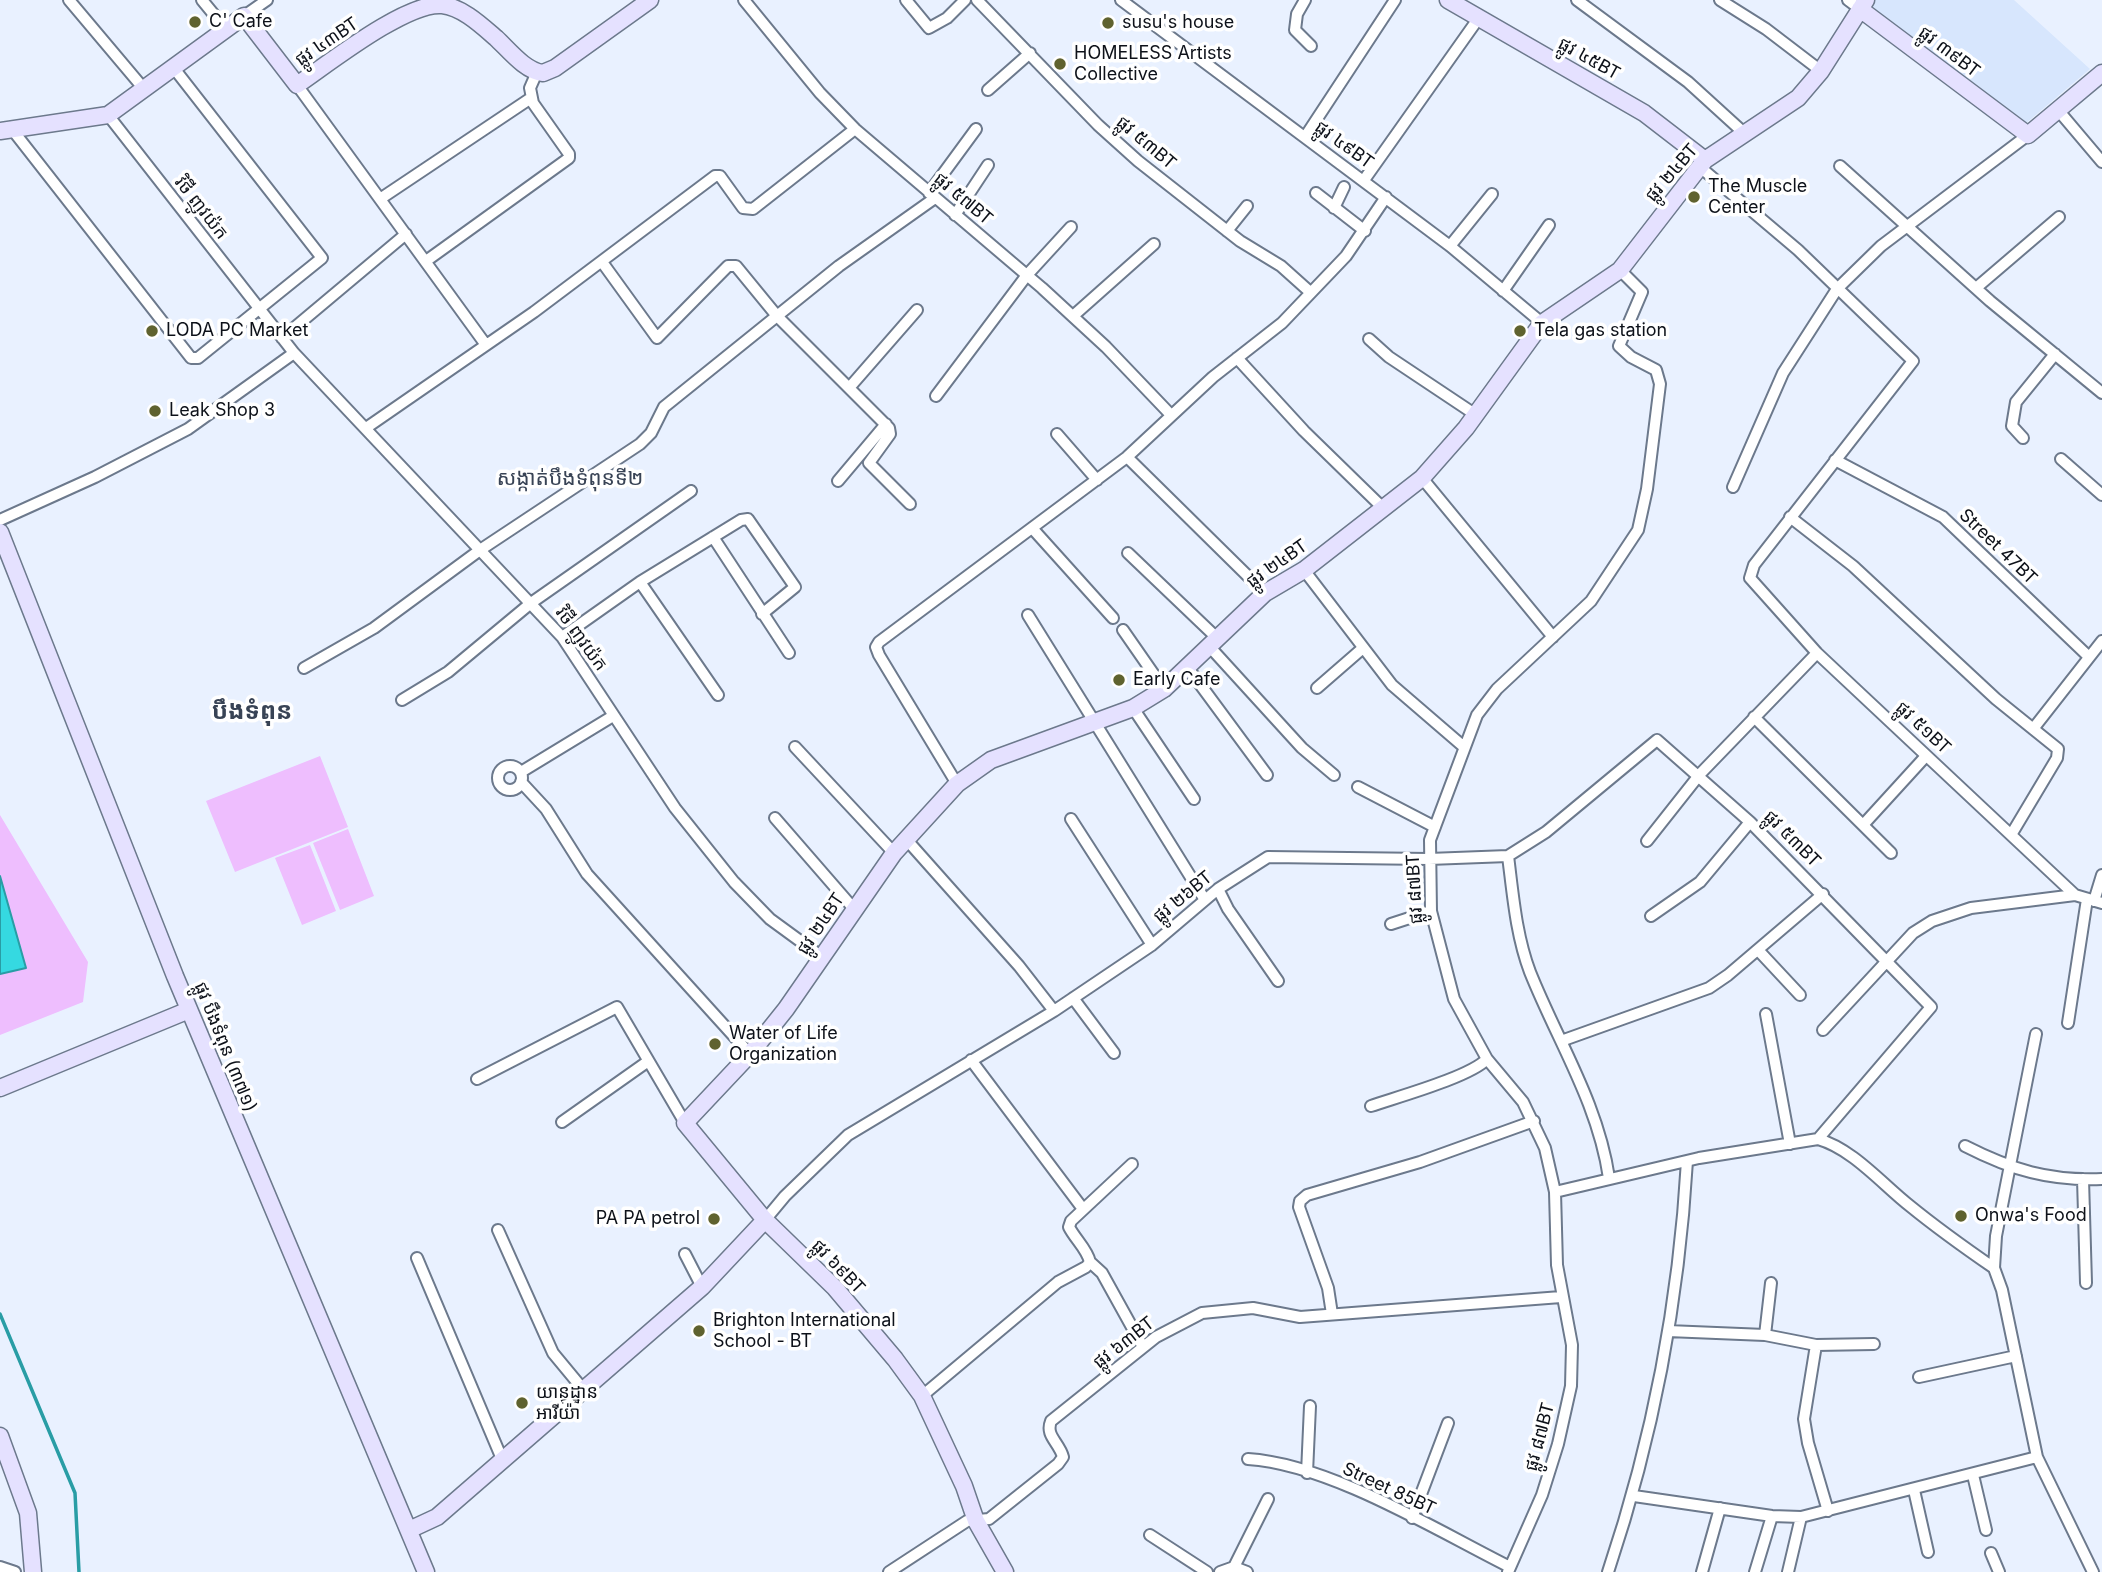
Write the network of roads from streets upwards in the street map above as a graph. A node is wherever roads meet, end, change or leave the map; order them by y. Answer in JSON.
{"nodes":[{"id":1,"x":69,"y":0,"type":"edge"},
{"id":2,"x":201,"y":0,"type":"edge"},
{"id":3,"x":267,"y":0,"type":"edge"},
{"id":4,"x":650,"y":0,"type":"edge"},
{"id":5,"x":744,"y":0,"type":"edge"},
{"id":6,"x":906,"y":0,"type":"edge"},
{"id":7,"x":965,"y":0,"type":"edge"},
{"id":8,"x":977,"y":0,"type":"edge"},
{"id":9,"x":1121,"y":0,"type":"edge"},
{"id":10,"x":1306,"y":0,"type":"edge"},
{"id":11,"x":1395,"y":0,"type":"edge"},
{"id":12,"x":1448,"y":0,"type":"edge"},
{"id":13,"x":1577,"y":0,"type":"edge"},
{"id":14,"x":1720,"y":0,"type":"edge"},
{"id":15,"x":442,"y":3,"type":"edge"},
{"id":16,"x":1858,"y":3,"type":"edge"},
{"id":17,"x":244,"y":16,"type":"junction"},
{"id":18,"x":1478,"y":19,"type":"junction"},
{"id":19,"x":225,"y":28,"type":"junction"},
{"id":20,"x":1311,"y":46,"type":"dead end"},
{"id":21,"x":1030,"y":53,"type":"junction"},
{"id":22,"x":173,"y":66,"type":"junction"},
{"id":23,"x":1821,"y":71,"type":"junction"},
{"id":24,"x":537,"y":72,"type":"junction"},
{"id":25,"x":2102,"y":73,"type":"edge"},
{"id":26,"x":297,"y":85,"type":"junction"},
{"id":27,"x":144,"y":89,"type":"junction"},
{"id":28,"x":988,"y":90,"type":"dead end"},
{"id":29,"x":531,"y":98,"type":"junction"},
{"id":30,"x":2058,"y":110,"type":"junction"},
{"id":31,"x":108,"y":115,"type":"junction"},
{"id":32,"x":6,"y":129,"type":"edge"},
{"id":33,"x":855,"y":129,"type":"junction"},
{"id":34,"x":976,"y":129,"type":"dead end"},
{"id":35,"x":1744,"y":133,"type":"junction"},
{"id":36,"x":2028,"y":135,"type":"junction"},
{"id":37,"x":1305,"y":137,"type":"junction"},
{"id":38,"x":2102,"y":162,"type":"edge"},
{"id":39,"x":1703,"y":163,"type":"junction"},
{"id":40,"x":988,"y":165,"type":"dead end"},
{"id":41,"x":1840,"y":166,"type":"dead end"},
{"id":42,"x":1364,"y":180,"type":"junction"},
{"id":43,"x":1344,"y":187,"type":"dead end"},
{"id":44,"x":1315,"y":193,"type":"dead end"},
{"id":45,"x":1492,"y":194,"type":"dead end"},
{"id":46,"x":932,"y":196,"type":"junction"},
{"id":47,"x":1386,"y":197,"type":"junction"},
{"id":48,"x":380,"y":199,"type":"junction"},
{"id":49,"x":1247,"y":206,"type":"dead end"},
{"id":50,"x":1334,"y":208,"type":"junction"},
{"id":51,"x":955,"y":215,"type":"junction"},
{"id":52,"x":2059,"y":217,"type":"dead end"},
{"id":53,"x":1549,"y":225,"type":"dead end"},
{"id":54,"x":1906,"y":227,"type":"junction"},
{"id":55,"x":1070,"y":228,"type":"dead end"},
{"id":56,"x":1227,"y":231,"type":"junction"},
{"id":57,"x":1365,"y":231,"type":"junction"},
{"id":58,"x":406,"y":234,"type":"junction"},
{"id":59,"x":1153,"y":244,"type":"dead end"},
{"id":60,"x":1450,"y":246,"type":"junction"},
{"id":61,"x":426,"y":261,"type":"junction"},
{"id":62,"x":602,"y":262,"type":"junction"},
{"id":63,"x":1620,"y":270,"type":"junction"},
{"id":64,"x":1027,"y":275,"type":"junction"},
{"id":65,"x":1976,"y":288,"type":"junction"},
{"id":66,"x":1837,"y":289,"type":"junction"},
{"id":67,"x":1503,"y":291,"type":"junction"},
{"id":68,"x":1310,"y":292,"type":"junction"},
{"id":69,"x":258,"y":309,"type":"junction"},
{"id":70,"x":916,"y":310,"type":"dead end"},
{"id":71,"x":777,"y":316,"type":"junction"},
{"id":72,"x":1073,"y":316,"type":"junction"},
{"id":73,"x":1542,"y":323,"type":"junction"},
{"id":74,"x":282,"y":338,"type":"junction"},
{"id":75,"x":1369,"y":339,"type":"dead end"},
{"id":76,"x":486,"y":345,"type":"junction"},
{"id":77,"x":295,"y":353,"type":"junction"},
{"id":78,"x":2055,"y":354,"type":"junction"},
{"id":79,"x":1237,"y":358,"type":"junction"},
{"id":80,"x":849,"y":388,"type":"junction"},
{"id":81,"x":2102,"y":393,"type":"edge"},
{"id":82,"x":936,"y":396,"type":"dead end"},
{"id":83,"x":1171,"y":415,"type":"junction"},
{"id":84,"x":1476,"y":415,"type":"junction"},
{"id":85,"x":886,"y":424,"type":"junction"},
{"id":86,"x":366,"y":428,"type":"junction"},
{"id":87,"x":1057,"y":434,"type":"dead end"},
{"id":88,"x":2023,"y":438,"type":"dead end"},
{"id":89,"x":1127,"y":457,"type":"junction"},
{"id":90,"x":2061,"y":459,"type":"dead end"},
{"id":91,"x":1835,"y":460,"type":"junction"},
{"id":92,"x":1422,"y":478,"type":"junction"},
{"id":93,"x":1097,"y":480,"type":"junction"},
{"id":94,"x":838,"y":481,"type":"dead end"},
{"id":95,"x":1733,"y":487,"type":"dead end"},
{"id":96,"x":691,"y":491,"type":"dead end"},
{"id":97,"x":2102,"y":495,"type":"edge"},
{"id":98,"x":910,"y":504,"type":"dead end"},
{"id":99,"x":1384,"y":509,"type":"junction"},
{"id":100,"x":1790,"y":517,"type":"junction"},
{"id":101,"x":0,"y":520,"type":"edge"},
{"id":102,"x":1032,"y":528,"type":"junction"},
{"id":103,"x":0,"y":532,"type":"edge"},
{"id":104,"x":713,"y":537,"type":"junction"},
{"id":105,"x":480,"y":550,"type":"junction"},
{"id":106,"x":1128,"y":553,"type":"dead end"},
{"id":107,"x":1304,"y":570,"type":"junction"},
{"id":108,"x":640,"y":582,"type":"junction"},
{"id":109,"x":1265,"y":593,"type":"junction"},
{"id":110,"x":531,"y":603,"type":"junction"},
{"id":111,"x":762,"y":614,"type":"junction"},
{"id":112,"x":1028,"y":615,"type":"dead end"},
{"id":113,"x":1113,"y":618,"type":"dead end"},
{"id":114,"x":1123,"y":631,"type":"dead end"},
{"id":115,"x":562,"y":637,"type":"junction"},
{"id":116,"x":1553,"y":637,"type":"junction"},
{"id":117,"x":2102,"y":641,"type":"edge"},
{"id":118,"x":1213,"y":642,"type":"junction"},
{"id":119,"x":1363,"y":648,"type":"junction"},
{"id":120,"x":789,"y":653,"type":"dead end"},
{"id":121,"x":1817,"y":653,"type":"junction"},
{"id":122,"x":2088,"y":656,"type":"junction"},
{"id":123,"x":304,"y":668,"type":"dead end"},
{"id":124,"x":1188,"y":668,"type":"junction"},
{"id":125,"x":1317,"y":688,"type":"dead end"},
{"id":126,"x":1164,"y":689,"type":"junction"},
{"id":127,"x":718,"y":695,"type":"dead end"},
{"id":128,"x":402,"y":700,"type":"dead end"},
{"id":129,"x":1133,"y":708,"type":"junction"},
{"id":130,"x":612,"y":716,"type":"junction"},
{"id":131,"x":1755,"y":717,"type":"junction"},
{"id":132,"x":1093,"y":723,"type":"junction"},
{"id":133,"x":2033,"y":729,"type":"junction"},
{"id":134,"x":796,"y":747,"type":"dead end"},
{"id":135,"x":1464,"y":747,"type":"junction"},
{"id":136,"x":1927,"y":756,"type":"junction"},
{"id":137,"x":1700,"y":774,"type":"junction"},
{"id":138,"x":1267,"y":775,"type":"dead end"},
{"id":139,"x":1334,"y":775,"type":"dead end"},
{"id":140,"x":957,"y":783,"type":"junction"},
{"id":141,"x":1358,"y":787,"type":"dead end"},
{"id":142,"x":1194,"y":799,"type":"dead end"},
{"id":143,"x":775,"y":818,"type":"dead end"},
{"id":144,"x":1071,"y":820,"type":"dead end"},
{"id":145,"x":1750,"y":822,"type":"junction"},
{"id":146,"x":1863,"y":825,"type":"junction"},
{"id":147,"x":1435,"y":827,"type":"junction"},
{"id":148,"x":2011,"y":835,"type":"junction"},
{"id":149,"x":906,"y":839,"type":"junction"},
{"id":150,"x":1647,"y":841,"type":"dead end"},
{"id":151,"x":894,"y":853,"type":"junction"},
{"id":152,"x":1891,"y":853,"type":"dead end"},
{"id":153,"x":1508,"y":856,"type":"junction"},
{"id":154,"x":1429,"y":859,"type":"junction"},
{"id":155,"x":2102,"y":875,"type":"edge"},
{"id":156,"x":1218,"y":889,"type":"junction"},
{"id":157,"x":1823,"y":894,"type":"junction"},
{"id":158,"x":2075,"y":895,"type":"junction"},
{"id":159,"x":1205,"y":900,"type":"junction"},
{"id":160,"x":2094,"y":901,"type":"edge"},
{"id":161,"x":855,"y":909,"type":"junction"},
{"id":162,"x":1431,"y":911,"type":"junction"},
{"id":163,"x":1651,"y":916,"type":"dead end"},
{"id":164,"x":1391,"y":924,"type":"dead end"},
{"id":165,"x":1152,"y":945,"type":"junction"},
{"id":166,"x":1758,"y":950,"type":"junction"},
{"id":167,"x":822,"y":957,"type":"junction"},
{"id":168,"x":1887,"y":962,"type":"junction"},
{"id":169,"x":1278,"y":981,"type":"dead end"},
{"id":170,"x":1800,"y":995,"type":"dead end"},
{"id":171,"x":1073,"y":998,"type":"junction"},
{"id":172,"x":189,"y":1010,"type":"junction"},
{"id":173,"x":1054,"y":1011,"type":"junction"},
{"id":174,"x":1766,"y":1014,"type":"dead end"},
{"id":175,"x":2068,"y":1023,"type":"dead end"},
{"id":176,"x":1823,"y":1030,"type":"dead end"},
{"id":177,"x":2036,"y":1034,"type":"dead end"},
{"id":178,"x":1561,"y":1041,"type":"junction"},
{"id":179,"x":1114,"y":1053,"type":"dead end"},
{"id":180,"x":750,"y":1054,"type":"junction"},
{"id":181,"x":1487,"y":1059,"type":"junction"},
{"id":182,"x":971,"y":1060,"type":"junction"},
{"id":183,"x":647,"y":1062,"type":"junction"},
{"id":184,"x":477,"y":1079,"type":"dead end"},
{"id":185,"x":0,"y":1088,"type":"edge"},
{"id":186,"x":1371,"y":1106,"type":"dead end"},
{"id":187,"x":1534,"y":1121,"type":"junction"},
{"id":188,"x":562,"y":1122,"type":"dead end"},
{"id":189,"x":685,"y":1123,"type":"junction"},
{"id":190,"x":1818,"y":1139,"type":"junction"},
{"id":191,"x":1790,"y":1144,"type":"junction"},
{"id":192,"x":1965,"y":1146,"type":"dead end"},
{"id":193,"x":1686,"y":1161,"type":"junction"},
{"id":194,"x":1132,"y":1164,"type":"dead end"},
{"id":195,"x":2008,"y":1168,"type":"junction"},
{"id":196,"x":1609,"y":1178,"type":"junction"},
{"id":197,"x":2102,"y":1179,"type":"edge"},
{"id":198,"x":2083,"y":1180,"type":"junction"},
{"id":199,"x":1555,"y":1192,"type":"junction"},
{"id":200,"x":1083,"y":1209,"type":"junction"},
{"id":201,"x":765,"y":1220,"type":"junction"},
{"id":202,"x":498,"y":1230,"type":"dead end"},
{"id":203,"x":685,"y":1254,"type":"dead end"},
{"id":204,"x":417,"y":1258,"type":"dead end"},
{"id":205,"x":1090,"y":1262,"type":"junction"},
{"id":206,"x":1994,"y":1268,"type":"junction"},
{"id":207,"x":1771,"y":1283,"type":"dead end"},
{"id":208,"x":2087,"y":1283,"type":"dead end"},
{"id":209,"x":702,"y":1287,"type":"junction"},
{"id":210,"x":1561,"y":1297,"type":"junction"},
{"id":211,"x":1332,"y":1314,"type":"junction"},
{"id":212,"x":1668,"y":1331,"type":"junction"},
{"id":213,"x":1765,"y":1335,"type":"junction"},
{"id":214,"x":1874,"y":1344,"type":"dead end"},
{"id":215,"x":1816,"y":1345,"type":"junction"},
{"id":216,"x":1143,"y":1347,"type":"junction"},
{"id":217,"x":2016,"y":1356,"type":"junction"},
{"id":218,"x":1919,"y":1377,"type":"dead end"},
{"id":219,"x":582,"y":1388,"type":"junction"},
{"id":220,"x":922,"y":1396,"type":"junction"},
{"id":221,"x":1310,"y":1406,"type":"dead end"},
{"id":222,"x":1448,"y":1423,"type":"dead end"},
{"id":223,"x":0,"y":1436,"type":"edge"},
{"id":224,"x":2037,"y":1457,"type":"junction"},
{"id":225,"x":502,"y":1459,"type":"junction"},
{"id":226,"x":1248,"y":1459,"type":"dead end"},
{"id":227,"x":1307,"y":1473,"type":"junction"},
{"id":228,"x":1973,"y":1475,"type":"junction"},
{"id":229,"x":1914,"y":1490,"type":"junction"},
{"id":230,"x":1633,"y":1496,"type":"junction"},
{"id":231,"x":1268,"y":1499,"type":"dead end"},
{"id":232,"x":1720,"y":1508,"type":"junction"},
{"id":233,"x":1828,"y":1511,"type":"junction"},
{"id":234,"x":1772,"y":1516,"type":"junction"},
{"id":235,"x":1801,"y":1517,"type":"junction"},
{"id":236,"x":1412,"y":1518,"type":"junction"},
{"id":237,"x":976,"y":1521,"type":"junction"},
{"id":238,"x":410,"y":1530,"type":"junction"},
{"id":239,"x":1986,"y":1530,"type":"dead end"},
{"id":240,"x":1150,"y":1535,"type":"dead end"},
{"id":241,"x":1928,"y":1552,"type":"dead end"},
{"id":242,"x":1992,"y":1553,"type":"dead end"},
{"id":243,"x":0,"y":1567,"type":"edge"},
{"id":244,"x":1234,"y":1567,"type":"junction"},
{"id":245,"x":1509,"y":1569,"type":"edge"},
{"id":246,"x":15,"y":1572,"type":"edge"},
{"id":247,"x":33,"y":1572,"type":"edge"},
{"id":248,"x":426,"y":1572,"type":"edge"},
{"id":249,"x":889,"y":1572,"type":"edge"},
{"id":250,"x":1004,"y":1572,"type":"edge"},
{"id":251,"x":1207,"y":1572,"type":"edge"},
{"id":252,"x":1220,"y":1572,"type":"edge"},
{"id":253,"x":1247,"y":1572,"type":"edge"},
{"id":254,"x":1608,"y":1572,"type":"edge"},
{"id":255,"x":1702,"y":1572,"type":"edge"},
{"id":256,"x":1755,"y":1572,"type":"edge"},
{"id":257,"x":1788,"y":1572,"type":"edge"},
{"id":258,"x":1999,"y":1572,"type":"edge"},
{"id":259,"x":2093,"y":1572,"type":"edge"}],
"edges":[{"from":1,"to":27,"type":"street"},
{"from":2,"to":19,"type":"street"},
{"from":3,"to":17,"type":"street"},
{"from":4,"to":24,"type":"street"},
{"from":5,"to":33,"type":"street","name":"ផ្លូវ ៥៧BT"},
{"from":6,"to":7,"type":"street"},
{"from":8,"to":21,"type":"street","name":"ផ្លូវ ៥៣BT"},
{"from":9,"to":37,"type":"street","name":"ផ្លូវ ៤៩BT"},
{"from":10,"to":20,"type":"street"},
{"from":11,"to":37,"type":"street"},
{"from":12,"to":18,"type":"street","name":"ផ្លូវ ៤៥BT"},
{"from":13,"to":35,"type":"street"},
{"from":14,"to":23,"type":"street"},
{"from":15,"to":24,"type":"street","name":"ផ្លូវ ៤៣BT"},
{"from":15,"to":26,"type":"street","name":"ផ្លូវ ៤៣BT"},
{"from":16,"to":23,"type":"street","name":"ផ្លូវ ២៤BT"},
{"from":16,"to":36,"type":"street","name":"ផ្លូវ ៣៩BT"},
{"from":17,"to":19,"type":"street"},
{"from":17,"to":26,"type":"street","name":"ផ្លូវ ៤៣BT"},
{"from":18,"to":39,"type":"street","name":"ផ្លូវ ៤៥BT"},
{"from":18,"to":42,"type":"street"},
{"from":19,"to":22,"type":"street"},
{"from":21,"to":28,"type":"street"},
{"from":21,"to":56,"type":"street","name":"ផ្លូវ ៥៣BT"},
{"from":22,"to":27,"type":"street"},
{"from":22,"to":69,"type":"street"},
{"from":23,"to":35,"type":"street","name":"ផ្លូវ ២៤BT"},
{"from":24,"to":29,"type":"street"},
{"from":25,"to":30,"type":"street"},
{"from":26,"to":48,"type":"street"},
{"from":27,"to":31,"type":"street"},
{"from":29,"to":48,"type":"street"},
{"from":29,"to":61,"type":"street"},
{"from":30,"to":36,"type":"street"},
{"from":30,"to":38,"type":"street"},
{"from":31,"to":32,"type":"street"},
{"from":31,"to":69,"type":"street","name":"វិថី ញូវយ៉ក"},
{"from":32,"to":69,"type":"street"},
{"from":33,"to":46,"type":"street","name":"ផ្លូវ ៥៧BT"},
{"from":33,"to":62,"type":"street"},
{"from":34,"to":46,"type":"street"},
{"from":35,"to":39,"type":"street","name":"ផ្លូវ ២៤BT"},
{"from":36,"to":54,"type":"street"},
{"from":37,"to":42,"type":"street","name":"ផ្លូវ ៤៩BT"},
{"from":39,"to":63,"type":"street","name":"ផ្លូវ ២៤BT"},
{"from":39,"to":66,"type":"street"},
{"from":40,"to":51,"type":"street"},
{"from":41,"to":54,"type":"street"},
{"from":42,"to":47,"type":"street","name":"ផ្លូវ ៤៩BT"},
{"from":43,"to":50,"type":"street"},
{"from":44,"to":50,"type":"street"},
{"from":45,"to":60,"type":"street"},
{"from":46,"to":51,"type":"street","name":"ផ្លូវ ៥៧BT"},
{"from":46,"to":71,"type":"street"},
{"from":47,"to":57,"type":"street"},
{"from":47,"to":60,"type":"street","name":"ផ្លូវ ៤៩BT"},
{"from":48,"to":58,"type":"street"},
{"from":49,"to":56,"type":"street"},
{"from":50,"to":57,"type":"street"},
{"from":51,"to":64,"type":"street","name":"ផ្លូវ ៥៧BT"},
{"from":52,"to":65,"type":"street"},
{"from":53,"to":67,"type":"street"},
{"from":54,"to":65,"type":"street"},
{"from":54,"to":66,"type":"street"},
{"from":55,"to":64,"type":"street"},
{"from":56,"to":68,"type":"street","name":"ផ្លូវ ៥៣BT"},
{"from":57,"to":68,"type":"street"},
{"from":58,"to":61,"type":"street"},
{"from":58,"to":74,"type":"street"},
{"from":59,"to":72,"type":"street"},
{"from":60,"to":67,"type":"street","name":"ផ្លូវ ៤៩BT"},
{"from":61,"to":76,"type":"street"},
{"from":62,"to":71,"type":"street"},
{"from":62,"to":76,"type":"street"},
{"from":63,"to":73,"type":"street","name":"ផ្លូវ ២៤BT"},
{"from":63,"to":116,"type":"street","name":"ផ្លូវ ៨៧BT"},
{"from":64,"to":72,"type":"street","name":"ផ្លូវ ៥៧BT"},
{"from":64,"to":82,"type":"street"},
{"from":65,"to":78,"type":"street"},
{"from":66,"to":91,"type":"street"},
{"from":66,"to":95,"type":"street"},
{"from":67,"to":73,"type":"street","name":"ផ្លូវ ៤៩BT"},
{"from":68,"to":79,"type":"street"},
{"from":69,"to":74,"type":"street","name":"វិថី ញូវយ៉ក"},
{"from":70,"to":80,"type":"street"},
{"from":71,"to":80,"type":"street"},
{"from":71,"to":105,"type":"street"},
{"from":72,"to":83,"type":"street","name":"ផ្លូវ ៥៧BT"},
{"from":73,"to":84,"type":"street","name":"ផ្លូវ ២៤BT"},
{"from":74,"to":77,"type":"street","name":"វិថី ញូវយ៉ក"},
{"from":75,"to":84,"type":"street"},
{"from":76,"to":86,"type":"street"},
{"from":77,"to":86,"type":"street","name":"វិថី ញូវយ៉ក"},
{"from":77,"to":101,"type":"street"},
{"from":78,"to":81,"type":"street"},
{"from":78,"to":88,"type":"street"},
{"from":79,"to":83,"type":"street"},
{"from":79,"to":99,"type":"street"},
{"from":80,"to":85,"type":"street"},
{"from":83,"to":89,"type":"street"},
{"from":84,"to":92,"type":"street","name":"ផ្លូវ ២៤BT"},
{"from":85,"to":94,"type":"street"},
{"from":85,"to":98,"type":"street"},
{"from":86,"to":105,"type":"street","name":"វិថី ញូវយ៉ក"},
{"from":87,"to":93,"type":"street"},
{"from":89,"to":93,"type":"street"},
{"from":89,"to":109,"type":"street"},
{"from":90,"to":97,"type":"street"},
{"from":91,"to":100,"type":"street"},
{"from":91,"to":122,"type":"street","name":"Street 47BT"},
{"from":92,"to":99,"type":"street","name":"ផ្លូវ ២៤BT"},
{"from":92,"to":116,"type":"street"},
{"from":93,"to":102,"type":"street"},
{"from":96,"to":110,"type":"street"},
{"from":99,"to":107,"type":"street","name":"ផ្លូវ ២៤BT"},
{"from":100,"to":121,"type":"street","name":"ផ្លូវ ៥១BT"},
{"from":100,"to":133,"type":"street"},
{"from":102,"to":113,"type":"street"},
{"from":102,"to":140,"type":"street"},
{"from":103,"to":172,"type":"street","name":"ផ្លូវ បឹងទំពុន (៣៧១)"},
{"from":104,"to":108,"type":"street"},
{"from":104,"to":111,"type":"street"},
{"from":104,"to":111,"type":"street"},
{"from":105,"to":110,"type":"street","name":"វិថី ញូវយ៉ក"},
{"from":105,"to":123,"type":"street"},
{"from":106,"to":118,"type":"street"},
{"from":107,"to":109,"type":"street","name":"ផ្លូវ ២៤BT"},
{"from":107,"to":119,"type":"street"},
{"from":108,"to":115,"type":"street"},
{"from":108,"to":127,"type":"street"},
{"from":109,"to":118,"type":"street","name":"ផ្លូវ ២៤BT"},
{"from":110,"to":115,"type":"street","name":"វិថី ញូវយ៉ក"},
{"from":110,"to":128,"type":"street"},
{"from":111,"to":120,"type":"street"},
{"from":112,"to":132,"type":"street"},
{"from":114,"to":126,"type":"street"},
{"from":115,"to":130,"type":"street","name":"វិថី ញូវយ៉ក"},
{"from":116,"to":135,"type":"street","name":"ផ្លូវ ៨៧BT"},
{"from":117,"to":122,"type":"street"},
{"from":118,"to":124,"type":"street","name":"ផ្លូវ ២៤BT"},
{"from":118,"to":139,"type":"street"},
{"from":119,"to":125,"type":"street"},
{"from":119,"to":135,"type":"street"},
{"from":121,"to":131,"type":"street"},
{"from":121,"to":136,"type":"street","name":"ផ្លូវ ៥១BT"},
{"from":122,"to":133,"type":"street"},
{"from":124,"to":126,"type":"street","name":"ផ្លូវ ២៤BT"},
{"from":124,"to":138,"type":"street"},
{"from":126,"to":129,"type":"street","name":"ផ្លូវ ២៤BT"},
{"from":129,"to":132,"type":"street","name":"ផ្លូវ ២៤BT"},
{"from":129,"to":142,"type":"street"},
{"from":130,"to":167,"type":"street","name":"វិថី ញូវយ៉ក"},
{"from":130,"to":180,"type":"street"},
{"from":131,"to":137,"type":"street"},
{"from":131,"to":146,"type":"street"},
{"from":132,"to":140,"type":"street","name":"ផ្លូវ ២៤BT"},
{"from":132,"to":159,"type":"street"},
{"from":133,"to":148,"type":"street"},
{"from":134,"to":151,"type":"street"},
{"from":135,"to":147,"type":"street","name":"ផ្លូវ ៨៧BT"},
{"from":136,"to":146,"type":"street"},
{"from":136,"to":148,"type":"street","name":"ផ្លូវ ៥១BT"},
{"from":137,"to":145,"type":"street","name":"ផ្លូវ ៥៣BT"},
{"from":137,"to":150,"type":"street"},
{"from":137,"to":153,"type":"street","name":"ផ្លូវ ៥៣BT"},
{"from":140,"to":149,"type":"street","name":"ផ្លូវ ២៤BT"},
{"from":141,"to":147,"type":"street"},
{"from":143,"to":161,"type":"street"},
{"from":144,"to":165,"type":"street"},
{"from":145,"to":157,"type":"street","name":"ផ្លូវ ៥៣BT"},
{"from":145,"to":163,"type":"street"},
{"from":146,"to":152,"type":"street"},
{"from":147,"to":154,"type":"street","name":"ផ្លូវ ៨៧BT"},
{"from":148,"to":158,"type":"street","name":"ផ្លូវ ៥១BT"},
{"from":149,"to":151,"type":"street","name":"ផ្លូវ ២៤BT"},
{"from":149,"to":173,"type":"street"},
{"from":151,"to":161,"type":"street","name":"ផ្លូវ ២៤BT"},
{"from":153,"to":154,"type":"street","name":"ផ្លូវ ២៦BT"},
{"from":153,"to":178,"type":"street"},
{"from":154,"to":156,"type":"street","name":"ផ្លូវ ២៦BT"},
{"from":154,"to":162,"type":"street","name":"ផ្លូវ ៨៧BT"},
{"from":155,"to":160,"type":"street"},
{"from":156,"to":159,"type":"street","name":"ផ្លូវ ២៦BT"},
{"from":156,"to":169,"type":"street"},
{"from":157,"to":166,"type":"street"},
{"from":157,"to":168,"type":"street","name":"ផ្លូវ ៥៣BT"},
{"from":158,"to":160,"type":"street"},
{"from":158,"to":168,"type":"street"},
{"from":159,"to":165,"type":"street","name":"ផ្លូវ ២៦BT"},
{"from":160,"to":175,"type":"street"},
{"from":161,"to":167,"type":"street","name":"ផ្លូវ ២៤BT"},
{"from":162,"to":164,"type":"street"},
{"from":162,"to":181,"type":"street","name":"ផ្លូវ ៨៧BT"},
{"from":165,"to":171,"type":"street","name":"ផ្លូវ ២៦BT"},
{"from":166,"to":170,"type":"street"},
{"from":166,"to":178,"type":"street"},
{"from":167,"to":180,"type":"street","name":"ផ្លូវ ២៤BT"},
{"from":168,"to":176,"type":"street"},
{"from":168,"to":190,"type":"street","name":"ផ្លូវ ៥៣BT"},
{"from":171,"to":173,"type":"street","name":"ផ្លូវ ២៦BT"},
{"from":171,"to":179,"type":"street"},
{"from":172,"to":185,"type":"street"},
{"from":172,"to":238,"type":"street","name":"ផ្លូវ បឹងទំពុន (៣៧១)"},
{"from":173,"to":182,"type":"street","name":"ផ្លូវ ២៦BT"},
{"from":174,"to":191,"type":"street"},
{"from":177,"to":195,"type":"street"},
{"from":178,"to":196,"type":"street"},
{"from":180,"to":189,"type":"street","name":"ផ្លូវ ២៤BT"},
{"from":181,"to":186,"type":"street"},
{"from":181,"to":187,"type":"street","name":"ផ្លូវ ៨៧BT"},
{"from":182,"to":200,"type":"street"},
{"from":182,"to":201,"type":"street","name":"ផ្លូវ ២៦BT"},
{"from":183,"to":184,"type":"street","name":"ផ្លូវ ៦៩BT"},
{"from":183,"to":188,"type":"street"},
{"from":183,"to":189,"type":"street","name":"ផ្លូវ ៦៩BT"},
{"from":187,"to":199,"type":"street","name":"ផ្លូវ ៨៧BT"},
{"from":187,"to":211,"type":"street"},
{"from":189,"to":201,"type":"street","name":"ផ្លូវ ៦៩BT"},
{"from":190,"to":191,"type":"street"},
{"from":190,"to":206,"type":"street"},
{"from":191,"to":193,"type":"street"},
{"from":192,"to":195,"type":"street"},
{"from":193,"to":196,"type":"street"},
{"from":193,"to":212,"type":"street"},
{"from":194,"to":200,"type":"street"},
{"from":195,"to":198,"type":"street"},
{"from":195,"to":206,"type":"street"},
{"from":196,"to":199,"type":"street"},
{"from":197,"to":198,"type":"street"},
{"from":198,"to":208,"type":"street"},
{"from":199,"to":210,"type":"street","name":"ផ្លូវ ៨៧BT"},
{"from":200,"to":205,"type":"street"},
{"from":201,"to":209,"type":"street"},
{"from":201,"to":220,"type":"street","name":"ផ្លូវ ៦៩BT"},
{"from":202,"to":219,"type":"street"},
{"from":203,"to":209,"type":"street"},
{"from":204,"to":225,"type":"street"},
{"from":205,"to":216,"type":"street"},
{"from":205,"to":220,"type":"street"},
{"from":206,"to":217,"type":"street"},
{"from":207,"to":213,"type":"street"},
{"from":209,"to":219,"type":"street"},
{"from":210,"to":211,"type":"street","name":"ផ្លូវ ៦៣BT"},
{"from":210,"to":245,"type":"street","name":"ផ្លូវ ៨៧BT"},
{"from":211,"to":216,"type":"street","name":"ផ្លូវ ៦៣BT"},
{"from":212,"to":213,"type":"street"},
{"from":212,"to":230,"type":"street"},
{"from":213,"to":215,"type":"street"},
{"from":214,"to":215,"type":"street"},
{"from":215,"to":233,"type":"street"},
{"from":216,"to":237,"type":"street","name":"ផ្លូវ ៦៣BT"},
{"from":217,"to":218,"type":"street"},
{"from":217,"to":224,"type":"street"},
{"from":219,"to":225,"type":"street"},
{"from":220,"to":237,"type":"street","name":"ផ្លូវ ៦៩BT"},
{"from":221,"to":227,"type":"street"},
{"from":222,"to":236,"type":"street"},
{"from":223,"to":247,"type":"street"},
{"from":224,"to":228,"type":"street"},
{"from":224,"to":259,"type":"street"},
{"from":225,"to":238,"type":"street"},
{"from":226,"to":227,"type":"street","name":"Street 85BT"},
{"from":227,"to":236,"type":"street","name":"Street 85BT"},
{"from":228,"to":229,"type":"street"},
{"from":228,"to":239,"type":"street"},
{"from":229,"to":233,"type":"street"},
{"from":229,"to":241,"type":"street"},
{"from":230,"to":232,"type":"street"},
{"from":230,"to":254,"type":"street"},
{"from":231,"to":244,"type":"street"},
{"from":232,"to":234,"type":"street"},
{"from":232,"to":255,"type":"street"},
{"from":233,"to":235,"type":"street"},
{"from":234,"to":235,"type":"street"},
{"from":234,"to":256,"type":"street"},
{"from":235,"to":257,"type":"street"},
{"from":236,"to":245,"type":"street","name":"Street 85BT"},
{"from":237,"to":249,"type":"street","name":"ផ្លូវ ៦៣BT"},
{"from":237,"to":250,"type":"street","name":"ផ្លូវ ៦៩BT"},
{"from":238,"to":248,"type":"street","name":"ផ្លូវ បឹងទំពុន (៣៧១)"},
{"from":240,"to":251,"type":"street"},
{"from":242,"to":258,"type":"street"},
{"from":243,"to":246,"type":"street"},
{"from":244,"to":252,"type":"street"},
{"from":244,"to":253,"type":"street"}]}
